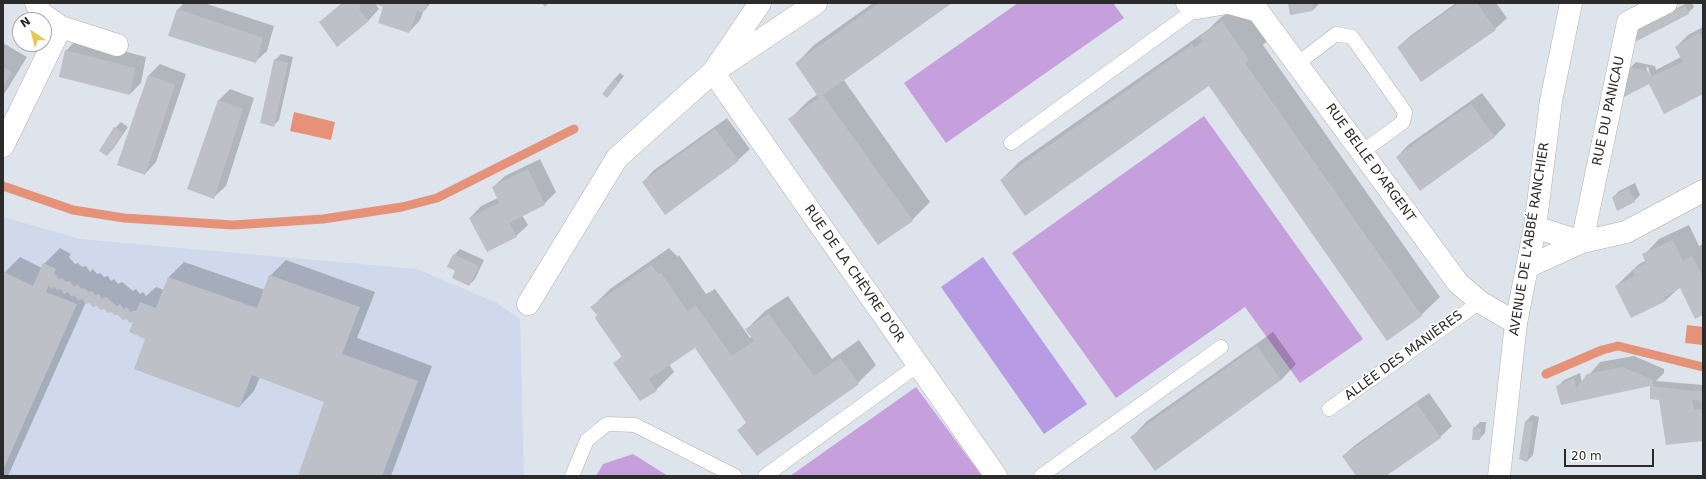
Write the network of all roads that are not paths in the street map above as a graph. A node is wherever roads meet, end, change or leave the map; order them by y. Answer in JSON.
{"nodes":[{"id":1,"x":36,"y":3,"type":"edge"},
{"id":2,"x":760,"y":3,"type":"edge"},
{"id":3,"x":816,"y":3,"type":"edge"},
{"id":4,"x":1228,"y":3,"type":"edge"},
{"id":5,"x":1571,"y":3,"type":"edge"},
{"id":6,"x":1666,"y":3,"type":"edge"},
{"id":7,"x":1192,"y":6,"type":"edge"},
{"id":8,"x":61,"y":27,"type":"junction"},
{"id":9,"x":117,"y":45,"type":"dead end"},
{"id":10,"x":1297,"y":64,"type":"junction"},
{"id":11,"x":713,"y":72,"type":"junction"},
{"id":12,"x":1011,"y":143,"type":"dead end"},
{"id":13,"x":3,"y":146,"type":"edge"},
{"id":14,"x":1362,"y":152,"type":"junction"},
{"id":15,"x":1703,"y":191,"type":"edge"},
{"id":16,"x":1535,"y":227,"type":"junction"},
{"id":17,"x":1582,"y":242,"type":"junction"},
{"id":18,"x":1527,"y":267,"type":"junction"},
{"id":19,"x":1480,"y":302,"type":"junction"},
{"id":20,"x":528,"y":304,"type":"dead end"},
{"id":21,"x":1516,"y":323,"type":"junction"},
{"id":22,"x":1221,"y":347,"type":"dead end"},
{"id":23,"x":918,"y":365,"type":"junction"},
{"id":24,"x":1329,"y":409,"type":"dead end"},
{"id":25,"x":572,"y":476,"type":"edge"},
{"id":26,"x":735,"y":476,"type":"edge"},
{"id":27,"x":765,"y":476,"type":"edge"},
{"id":28,"x":996,"y":476,"type":"edge"},
{"id":29,"x":1041,"y":476,"type":"edge"},
{"id":30,"x":1499,"y":476,"type":"edge"}],
"edges":[{"from":1,"to":8,"type":"street"},
{"from":2,"to":11,"type":"street"},
{"from":3,"to":11,"type":"street"},
{"from":4,"to":7,"type":"street","name":"RUE BELLE D'ARGENT"},
{"from":4,"to":10,"type":"street","name":"RUE BELLE D'ARGENT"},
{"from":5,"to":16,"type":"street","name":"AVENUE DE L'ABBÉ RANCHIER"},
{"from":6,"to":17,"type":"street","name":"RUE DU PANICAU"},
{"from":7,"to":12,"type":"lane"},
{"from":8,"to":9,"type":"street"},
{"from":8,"to":13,"type":"street"},
{"from":10,"to":14,"type":"street","name":"RUE BELLE D'ARGENT"},
{"from":10,"to":14,"type":"lane"},
{"from":11,"to":20,"type":"street"},
{"from":11,"to":23,"type":"street","name":"RUE DE LA CHÈVRE D'OR"},
{"from":14,"to":19,"type":"street","name":"RUE BELLE D'ARGENT"},
{"from":15,"to":17,"type":"street"},
{"from":16,"to":17,"type":"street"},
{"from":16,"to":18,"type":"street","name":"AVENUE DE L'ABBÉ RANCHIER"},
{"from":17,"to":18,"type":"street"},
{"from":18,"to":21,"type":"street","name":"AVENUE DE L'ABBÉ RANCHIER"},
{"from":19,"to":21,"type":"street","name":"RUE BELLE D'ARGENT"},
{"from":19,"to":24,"type":"lane","name":"ALLÉE DES MANIÈRES"},
{"from":21,"to":30,"type":"street","name":"AVENUE DE L'ABBÉ RANCHIER"},
{"from":22,"to":29,"type":"lane"},
{"from":23,"to":27,"type":"lane"},
{"from":23,"to":28,"type":"street","name":"RUE DE LA CHÈVRE D'OR"},
{"from":25,"to":26,"type":"lane"}]}
